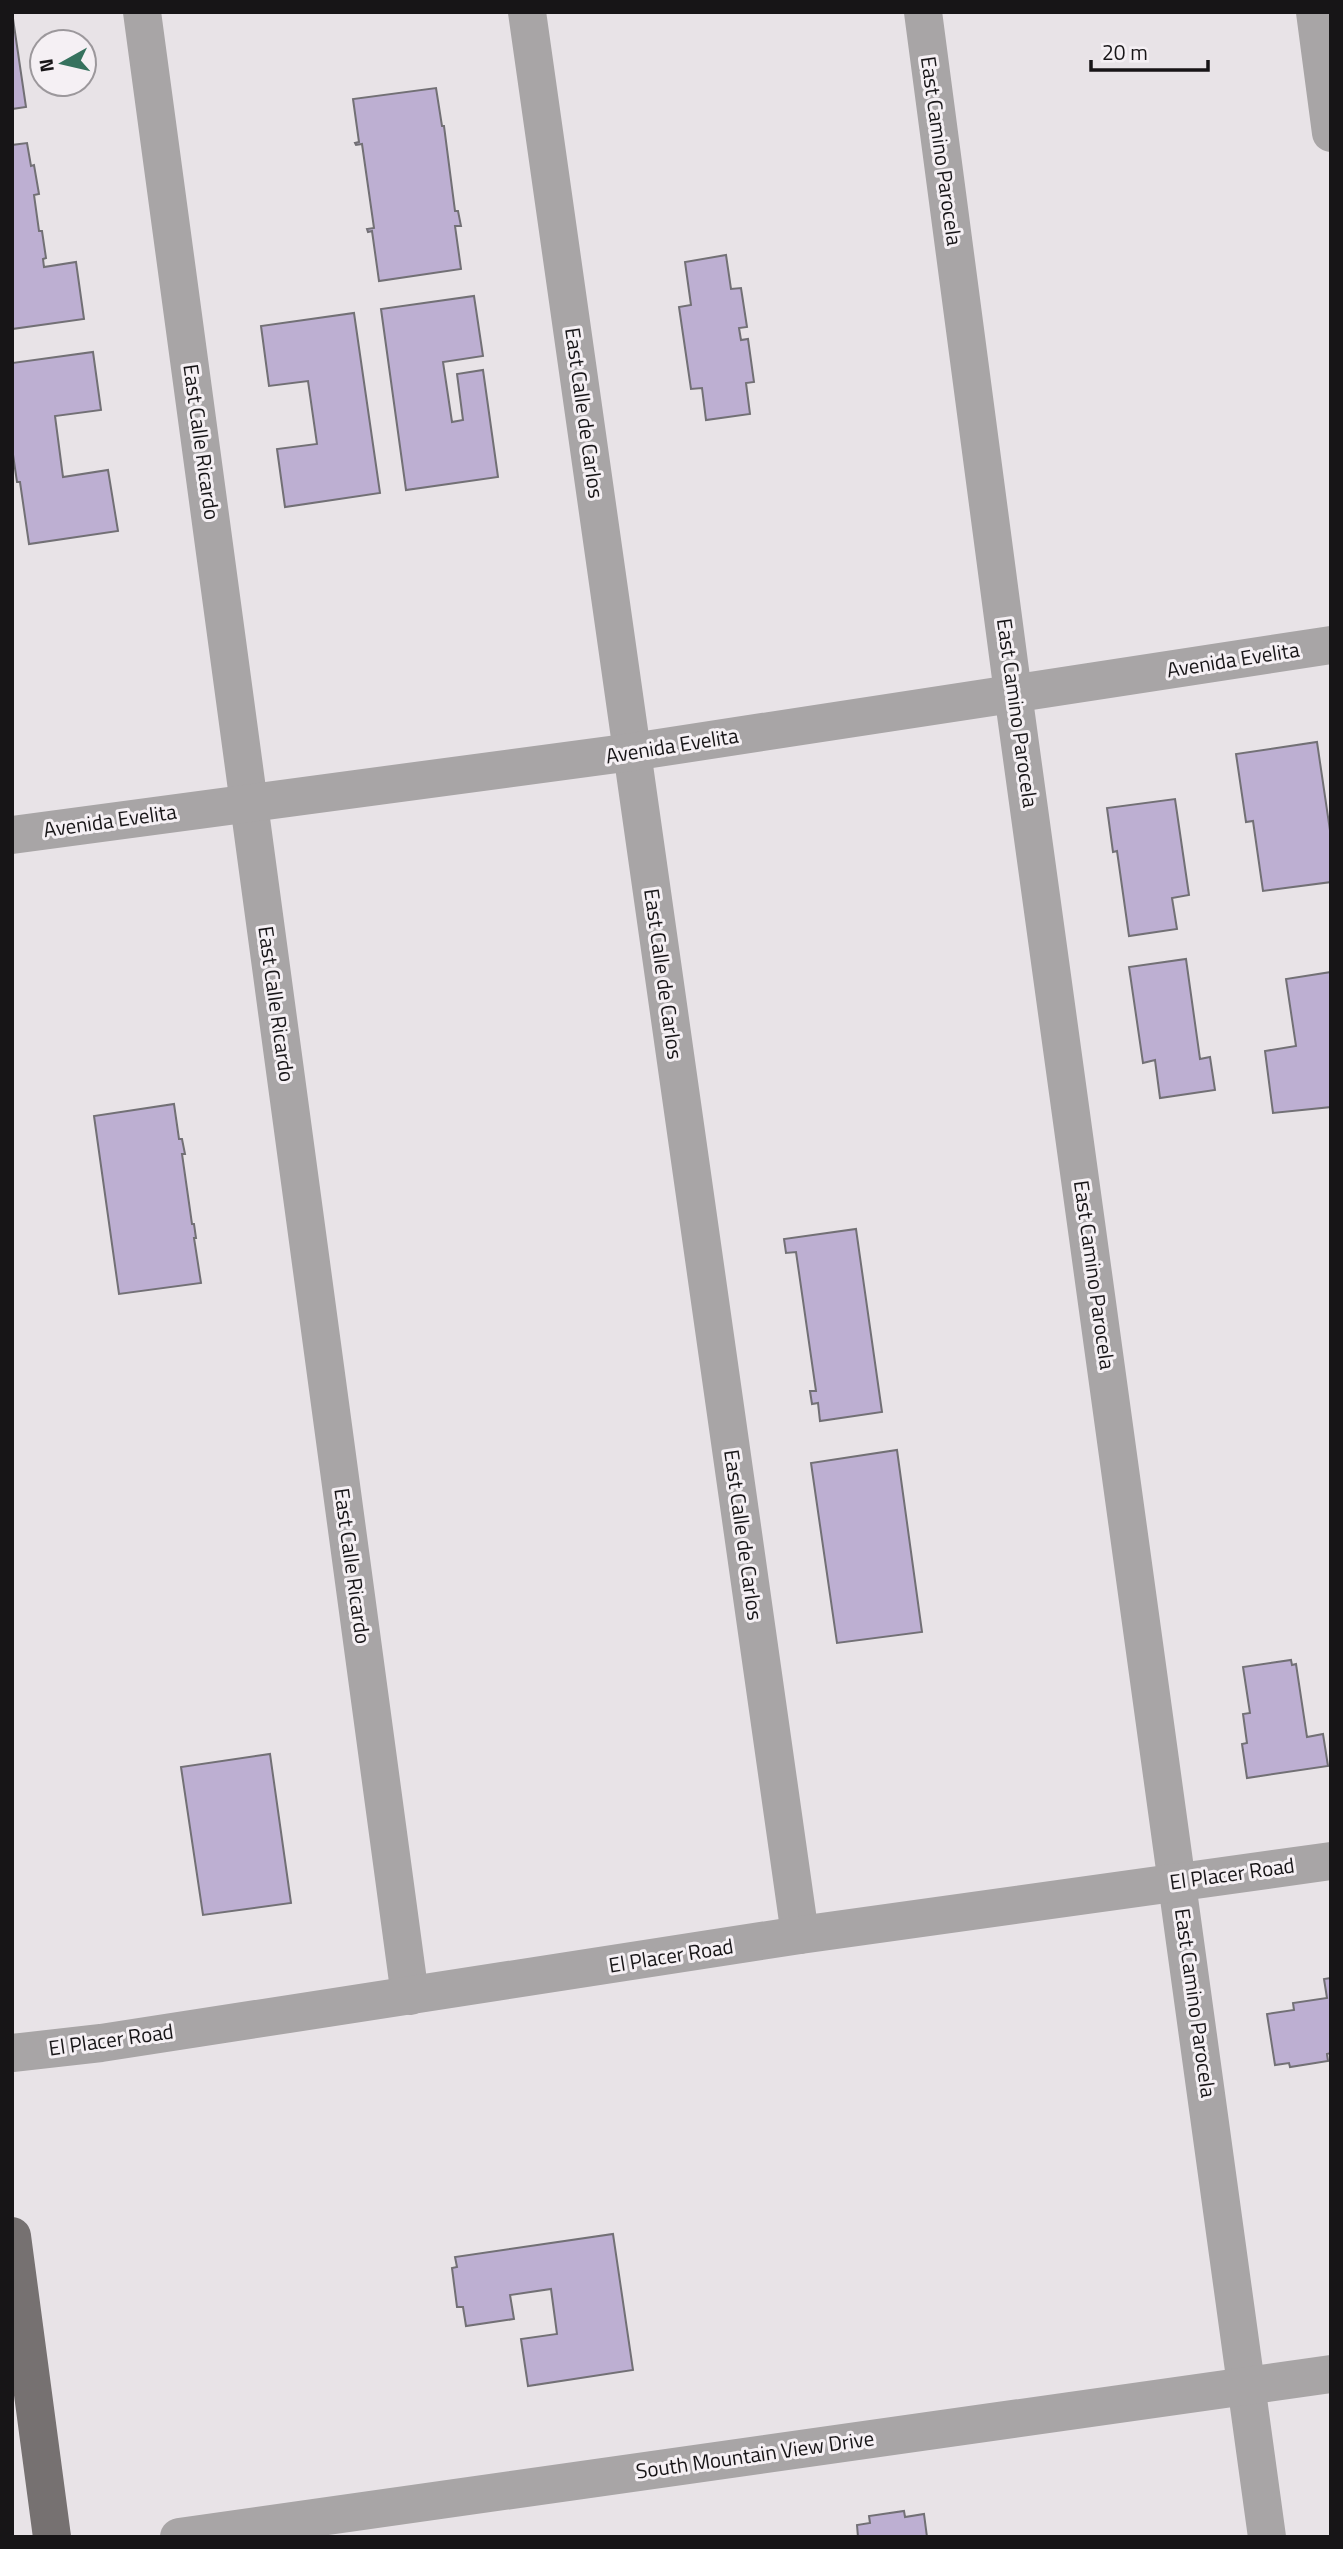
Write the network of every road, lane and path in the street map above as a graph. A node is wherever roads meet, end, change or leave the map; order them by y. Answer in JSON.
{"nodes":[{"id":1,"x":142,"y":12,"type":"edge"},
{"id":2,"x":527,"y":12,"type":"edge"},
{"id":3,"x":923,"y":12,"type":"edge"},
{"id":4,"x":1314,"y":12,"type":"edge"},
{"id":5,"x":1331,"y":133,"type":"edge"},
{"id":6,"x":1331,"y":645,"type":"edge"},
{"id":7,"x":1013,"y":693,"type":"junction"},
{"id":8,"x":632,"y":752,"type":"junction"},
{"id":9,"x":249,"y":803,"type":"junction"},
{"id":10,"x":12,"y":835,"type":"edge"},
{"id":11,"x":1331,"y":1861,"type":"edge"},
{"id":12,"x":1178,"y":1881,"type":"junction"},
{"id":13,"x":800,"y":1936,"type":"junction"},
{"id":14,"x":410,"y":1996,"type":"junction"},
{"id":15,"x":12,"y":2053,"type":"edge"},
{"id":16,"x":12,"y":2236,"type":"edge"},
{"id":17,"x":1331,"y":2374,"type":"edge"},
{"id":18,"x":1246,"y":2385,"type":"junction"},
{"id":19,"x":52,"y":2537,"type":"edge"},
{"id":20,"x":179,"y":2537,"type":"edge"},
{"id":21,"x":1267,"y":2537,"type":"edge"}],
"edges":[{"from":1,"to":9,"type":"street","name":"East Calle Ricardo"},
{"from":2,"to":8,"type":"street","name":"East Calle de Carlos"},
{"from":3,"to":7,"type":"street","name":"East Camino Parocela"},
{"from":4,"to":5,"type":"street"},
{"from":6,"to":7,"type":"street","name":"Avenida Evelita"},
{"from":7,"to":8,"type":"street","name":"Avenida Evelita"},
{"from":7,"to":12,"type":"street","name":"East Camino Parocela"},
{"from":8,"to":9,"type":"street","name":"Avenida Evelita"},
{"from":8,"to":13,"type":"street","name":"East Calle de Carlos"},
{"from":9,"to":10,"type":"street","name":"Avenida Evelita"},
{"from":9,"to":14,"type":"street","name":"East Calle Ricardo"},
{"from":11,"to":12,"type":"street","name":"El Placer Road"},
{"from":12,"to":13,"type":"street","name":"El Placer Road"},
{"from":12,"to":18,"type":"street","name":"East Camino Parocela"},
{"from":13,"to":14,"type":"street","name":"El Placer Road"},
{"from":14,"to":15,"type":"street","name":"El Placer Road"},
{"from":16,"to":19,"type":"main road"},
{"from":17,"to":18,"type":"street","name":"South Mountain View Drive"},
{"from":18,"to":20,"type":"street","name":"South Mountain View Drive"},
{"from":18,"to":21,"type":"street","name":"East Camino Parocela"}]}
